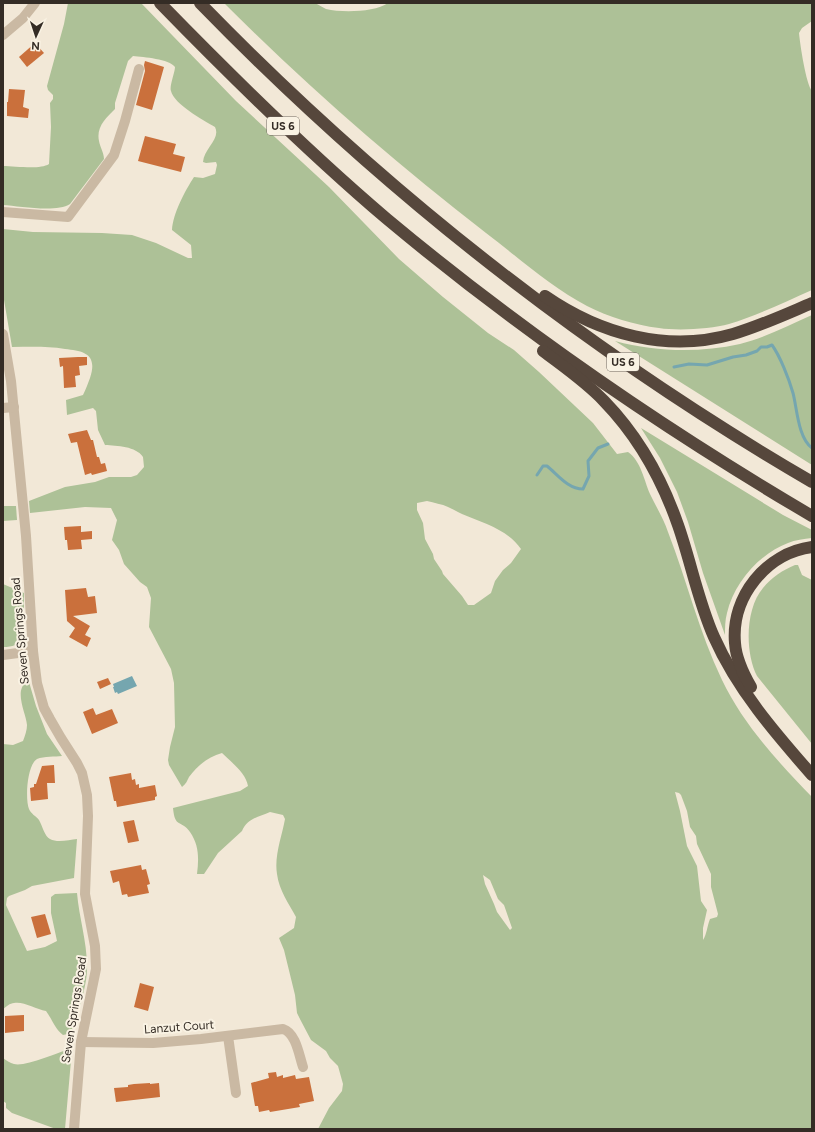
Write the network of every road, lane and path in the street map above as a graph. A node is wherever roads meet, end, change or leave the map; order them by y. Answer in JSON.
{"nodes":[{"id":1,"x":36,"y":3,"type":"edge"},
{"id":2,"x":160,"y":3,"type":"edge"},
{"id":3,"x":200,"y":3,"type":"edge"},
{"id":4,"x":3,"y":35,"type":"edge"},
{"id":5,"x":139,"y":68,"type":"dead end"},
{"id":6,"x":3,"y":212,"type":"edge"},
{"id":7,"x":444,"y":227,"type":"junction"},
{"id":8,"x":812,"y":303,"type":"edge"},
{"id":9,"x":496,"y":306,"type":"junction"},
{"id":10,"x":3,"y":334,"type":"edge"},
{"id":11,"x":14,"y":407,"type":"junction"},
{"id":12,"x":3,"y":408,"type":"edge"},
{"id":13,"x":812,"y":482,"type":"edge"},
{"id":14,"x":812,"y":516,"type":"edge"},
{"id":15,"x":812,"y":547,"type":"edge"},
{"id":16,"x":33,"y":651,"type":"junction"},
{"id":17,"x":3,"y":655,"type":"edge"},
{"id":18,"x":812,"y":765,"type":"edge"},
{"id":19,"x":812,"y":775,"type":"edge"},
{"id":20,"x":228,"y":1036,"type":"junction"},
{"id":21,"x":81,"y":1042,"type":"junction"},
{"id":22,"x":303,"y":1067,"type":"dead end"},
{"id":23,"x":236,"y":1093,"type":"dead end"},
{"id":24,"x":74,"y":1129,"type":"edge"}],
"edges":[{"from":1,"to":4,"type":"street"},
{"from":2,"to":9,"type":"highway","number":"US 6"},
{"from":3,"to":7,"type":"highway","number":"US 6"},
{"from":5,"to":6,"type":"street"},
{"from":7,"to":8,"type":"highway"},
{"from":7,"to":13,"type":"highway","number":"US 6"},
{"from":9,"to":14,"type":"highway","number":"US 6"},
{"from":9,"to":19,"type":"highway"},
{"from":10,"to":11,"type":"street","name":"Seven Springs Road"},
{"from":11,"to":12,"type":"street"},
{"from":11,"to":16,"type":"street","name":"Seven Springs Road"},
{"from":15,"to":18,"type":"highway"},
{"from":16,"to":17,"type":"street"},
{"from":16,"to":21,"type":"street","name":"Seven Springs Road"},
{"from":20,"to":21,"type":"street","name":"Lanzut Court"},
{"from":20,"to":22,"type":"street","name":"Lanzut Court"},
{"from":20,"to":23,"type":"street"},
{"from":21,"to":24,"type":"street","name":"Seven Springs Road"}]}
